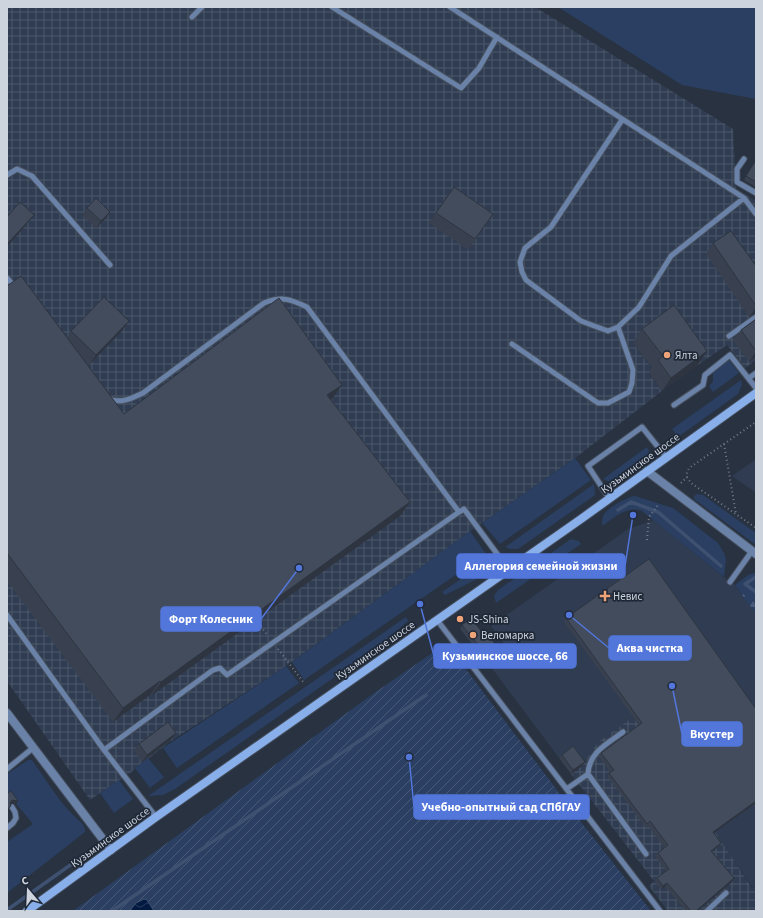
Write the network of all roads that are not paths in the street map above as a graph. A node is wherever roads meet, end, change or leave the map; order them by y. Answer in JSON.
{"nodes":[{"id":1,"x":202,"y":7,"type":"edge"},
{"id":2,"x":332,"y":7,"type":"edge"},
{"id":3,"x":450,"y":7,"type":"edge"},
{"id":4,"x":192,"y":17,"type":"dead end"},
{"id":5,"x":497,"y":37,"type":"junction"},
{"id":6,"x":622,"y":120,"type":"junction"},
{"id":7,"x":744,"y":159,"type":"dead end"},
{"id":8,"x":7,"y":175,"type":"edge"},
{"id":9,"x":756,"y":193,"type":"edge"},
{"id":10,"x":744,"y":198,"type":"junction"},
{"id":11,"x":756,"y":214,"type":"edge"},
{"id":12,"x":110,"y":265,"type":"dead end"},
{"id":13,"x":7,"y":278,"type":"edge"},
{"id":14,"x":21,"y":295,"type":"edge"},
{"id":15,"x":756,"y":317,"type":"edge"},
{"id":16,"x":618,"y":327,"type":"junction"},
{"id":17,"x":729,"y":336,"type":"dead end"},
{"id":18,"x":512,"y":344,"type":"dead end"},
{"id":19,"x":756,"y":373,"type":"edge"},
{"id":20,"x":749,"y":378,"type":"junction"},
{"id":21,"x":756,"y":388,"type":"edge"},
{"id":22,"x":756,"y":393,"type":"edge"},
{"id":23,"x":103,"y":397,"type":"edge"},
{"id":24,"x":674,"y":405,"type":"dead end"},
{"id":25,"x":666,"y":457,"type":"junction"},
{"id":26,"x":647,"y":471,"type":"junction"},
{"id":27,"x":609,"y":498,"type":"junction"},
{"id":28,"x":459,"y":512,"type":"junction"},
{"id":29,"x":754,"y":552,"type":"edge"},
{"id":30,"x":509,"y":570,"type":"junction"},
{"id":31,"x":730,"y":582,"type":"dead end"},
{"id":32,"x":7,"y":615,"type":"edge"},
{"id":33,"x":437,"y":620,"type":"junction"},
{"id":34,"x":7,"y":713,"type":"edge"},
{"id":35,"x":623,"y":732,"type":"dead end"},
{"id":36,"x":33,"y":748,"type":"junction"},
{"id":37,"x":104,"y":750,"type":"junction"},
{"id":38,"x":7,"y":770,"type":"edge"},
{"id":39,"x":588,"y":774,"type":"junction"},
{"id":40,"x":568,"y":788,"type":"junction"},
{"id":41,"x":12,"y":807,"type":"edge"},
{"id":42,"x":156,"y":817,"type":"junction"},
{"id":43,"x":7,"y":828,"type":"edge"},
{"id":44,"x":110,"y":850,"type":"junction"},
{"id":45,"x":646,"y":854,"type":"dead end"},
{"id":46,"x":726,"y":893,"type":"dead end"},
{"id":47,"x":27,"y":911,"type":"edge"},
{"id":48,"x":660,"y":911,"type":"edge"},
{"id":49,"x":707,"y":911,"type":"edge"}],
"edges":[{"from":1,"to":4,"type":"lane"},
{"from":2,"to":5,"type":"lane"},
{"from":3,"to":5,"type":"lane"},
{"from":5,"to":6,"type":"lane"},
{"from":6,"to":10,"type":"lane"},
{"from":6,"to":16,"type":"lane"},
{"from":7,"to":9,"type":"lane"},
{"from":8,"to":12,"type":"lane"},
{"from":10,"to":11,"type":"lane"},
{"from":10,"to":16,"type":"lane"},
{"from":13,"to":14,"type":"lane"},
{"from":15,"to":17,"type":"lane"},
{"from":16,"to":18,"type":"lane"},
{"from":19,"to":20,"type":"lane"},
{"from":20,"to":21,"type":"lane"},
{"from":20,"to":24,"type":"lane"},
{"from":22,"to":25,"type":"main road","name":"Кузьминское шоссе"},
{"from":23,"to":28,"type":"lane"},
{"from":25,"to":26,"type":"main road","name":"Кузьминское шоссе"},
{"from":25,"to":27,"type":"lane"},
{"from":26,"to":27,"type":"main road","name":"Кузьминское шоссе"},
{"from":26,"to":29,"type":"street"},
{"from":27,"to":30,"type":"main road","name":"Кузьминское шоссе"},
{"from":28,"to":30,"type":"lane"},
{"from":28,"to":37,"type":"lane"},
{"from":29,"to":31,"type":"lane"},
{"from":30,"to":33,"type":"main road","name":"Кузьминское шоссе"},
{"from":32,"to":37,"type":"lane"},
{"from":33,"to":40,"type":"lane"},
{"from":33,"to":42,"type":"main road","name":"Кузьминское шоссе"},
{"from":34,"to":36,"type":"street"},
{"from":35,"to":39,"type":"lane"},
{"from":36,"to":38,"type":"lane"},
{"from":36,"to":44,"type":"street"},
{"from":37,"to":42,"type":"lane"},
{"from":39,"to":40,"type":"lane"},
{"from":39,"to":45,"type":"lane"},
{"from":40,"to":48,"type":"lane"},
{"from":41,"to":43,"type":"lane"},
{"from":42,"to":44,"type":"main road","name":"Кузьминское шоссе"},
{"from":44,"to":47,"type":"main road","name":"Кузьминское шоссе"},
{"from":46,"to":49,"type":"lane"}]}
